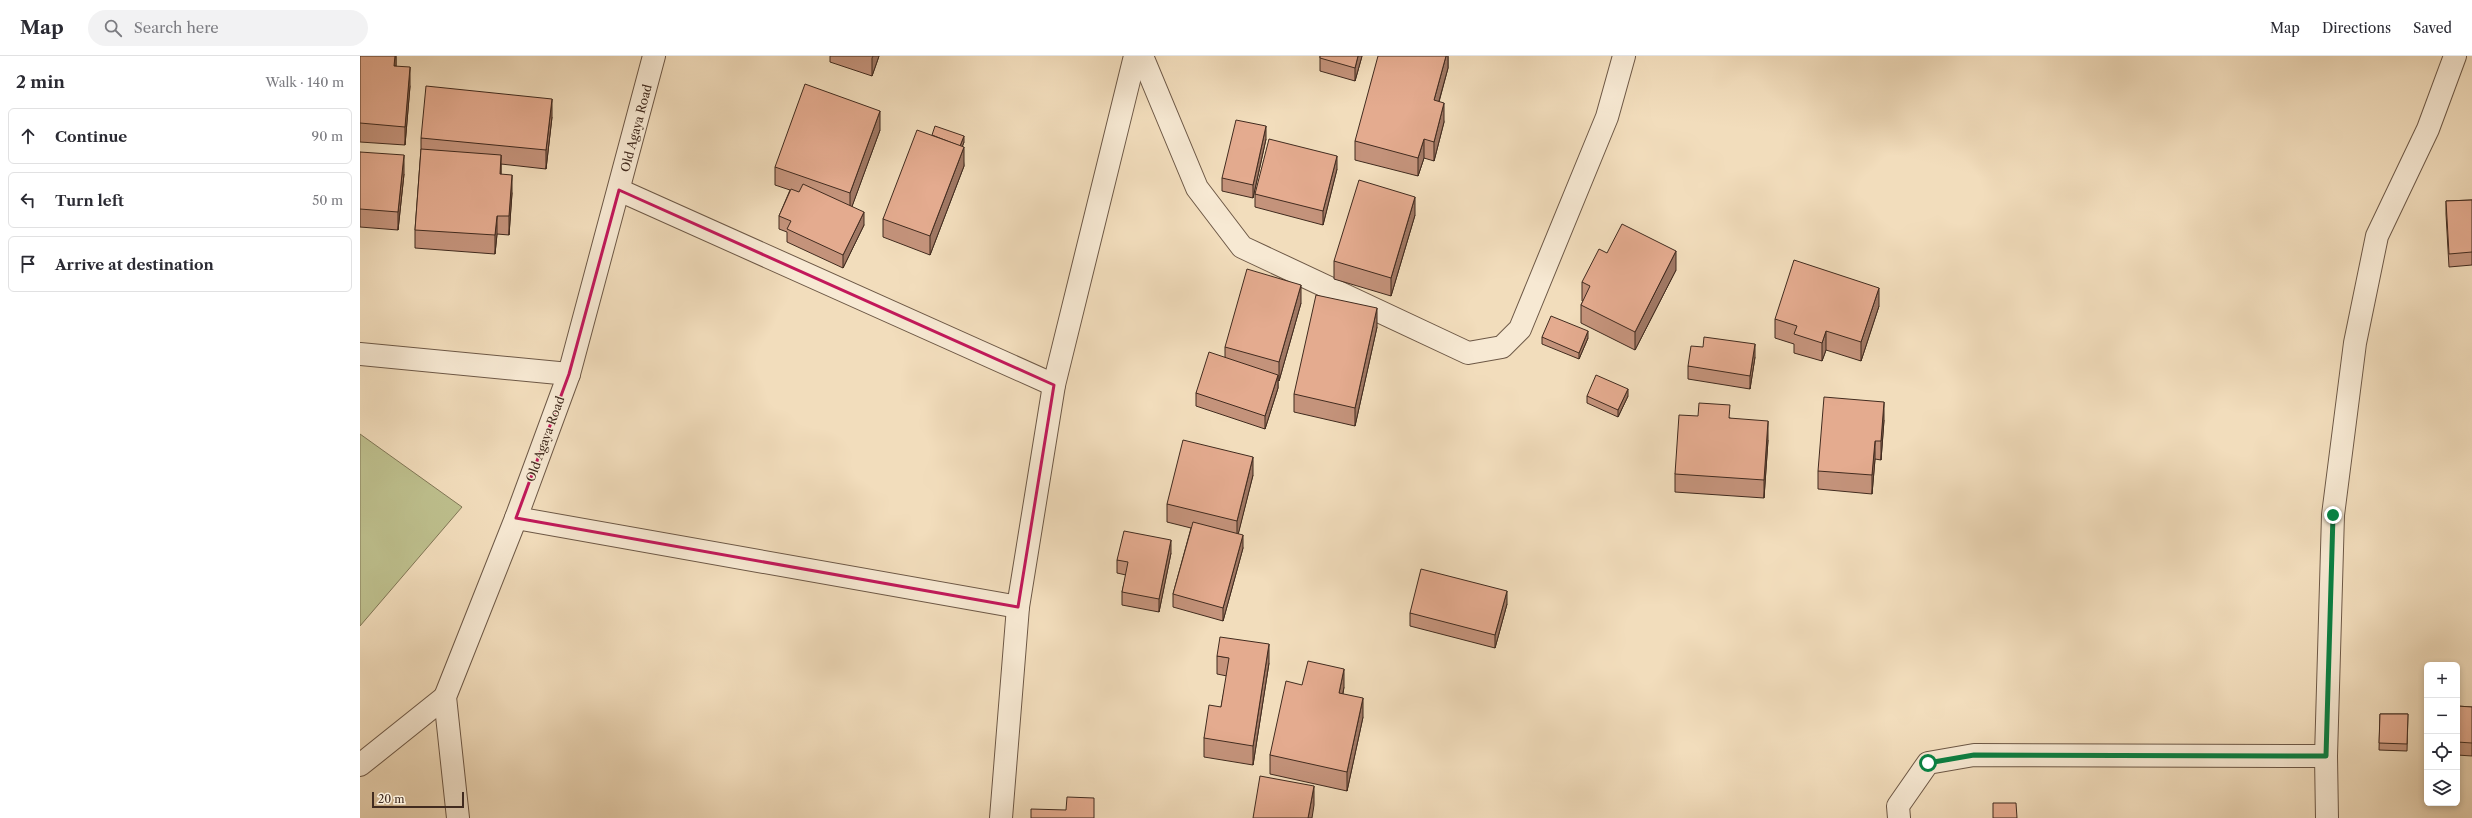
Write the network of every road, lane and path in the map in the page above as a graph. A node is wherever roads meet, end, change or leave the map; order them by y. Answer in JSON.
{"nodes":[{"id":1,"x":654,"y":56,"type":"edge"},
{"id":2,"x":1135,"y":56,"type":"edge"},
{"id":3,"x":1142,"y":56,"type":"edge"},
{"id":4,"x":1624,"y":56,"type":"edge"},
{"id":5,"x":2455,"y":56,"type":"edge"},
{"id":6,"x":619,"y":190,"type":"junction"},
{"id":7,"x":360,"y":354,"type":"edge"},
{"id":8,"x":569,"y":374,"type":"junction"},
{"id":9,"x":1054,"y":385,"type":"junction"},
{"id":10,"x":516,"y":518,"type":"junction"},
{"id":11,"x":1018,"y":607,"type":"junction"},
{"id":12,"x":445,"y":697,"type":"junction"},
{"id":13,"x":2326,"y":756,"type":"junction"},
{"id":14,"x":360,"y":765,"type":"edge"},
{"id":15,"x":458,"y":818,"type":"edge"},
{"id":16,"x":1001,"y":818,"type":"edge"},
{"id":17,"x":1899,"y":818,"type":"edge"},
{"id":18,"x":2327,"y":818,"type":"edge"}],
"edges":[{"from":1,"to":6,"type":"street","name":"Old Agaya Road"},
{"from":2,"to":9,"type":"street"},
{"from":3,"to":4,"type":"street"},
{"from":5,"to":13,"type":"street"},
{"from":6,"to":8,"type":"street","name":"Old Agaya Road"},
{"from":6,"to":9,"type":"street"},
{"from":7,"to":8,"type":"street"},
{"from":8,"to":10,"type":"street","name":"Old Agaya Road"},
{"from":9,"to":11,"type":"street"},
{"from":10,"to":11,"type":"street"},
{"from":10,"to":12,"type":"street","name":"Old Agaya Road"},
{"from":11,"to":16,"type":"street"},
{"from":12,"to":14,"type":"street"},
{"from":12,"to":15,"type":"street","name":"Old Agaya Road"},
{"from":13,"to":17,"type":"street"},
{"from":13,"to":18,"type":"street"}]}
